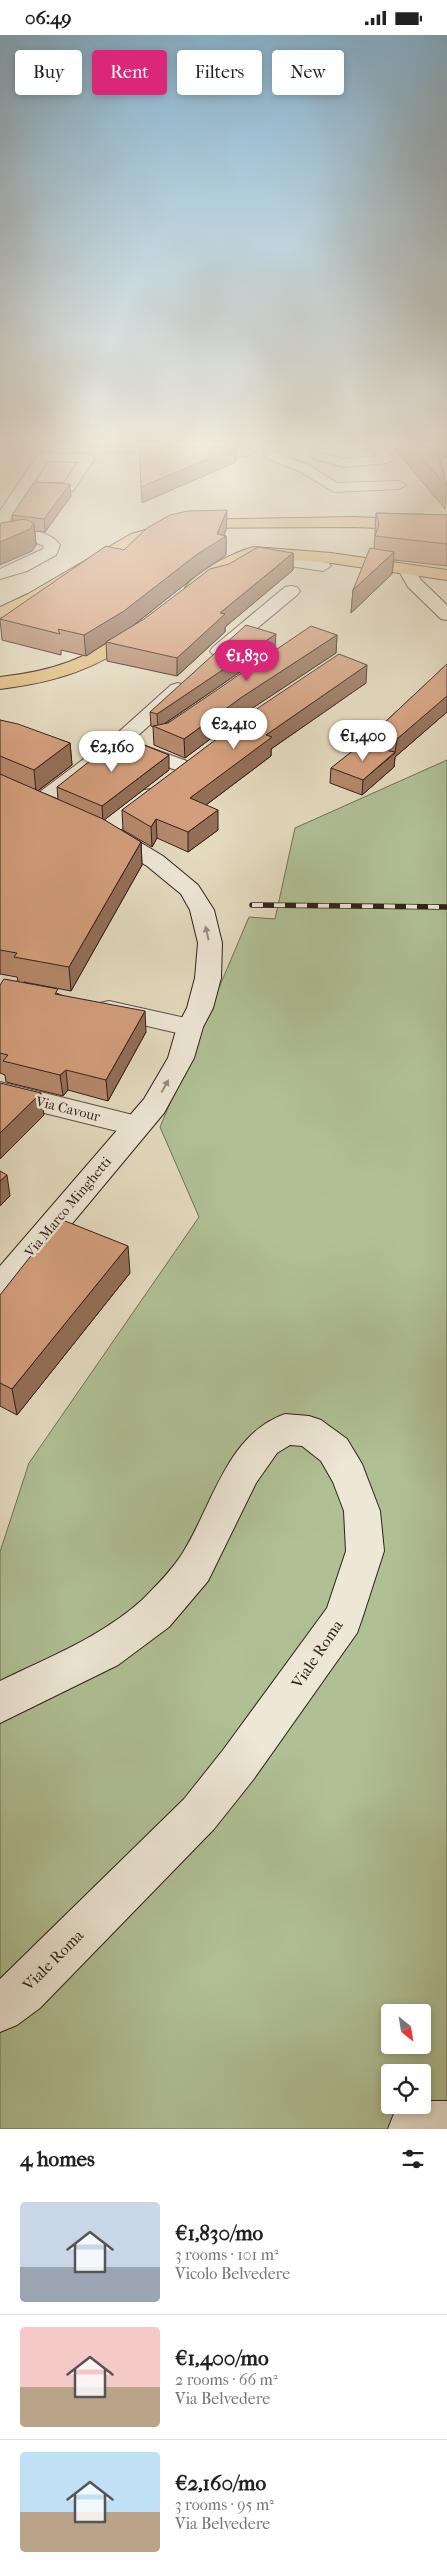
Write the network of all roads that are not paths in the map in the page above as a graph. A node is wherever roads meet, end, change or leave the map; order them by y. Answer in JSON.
{"nodes":[{"id":1,"x":52,"y":546,"type":"edge"},
{"id":2,"x":122,"y":546,"type":"edge"},
{"id":3,"x":323,"y":566,"type":"dead end"},
{"id":4,"x":408,"y":571,"type":"junction"},
{"id":5,"x":0,"y":573,"type":"edge"},
{"id":6,"x":447,"y":575,"type":"edge"},
{"id":7,"x":203,"y":581,"type":"junction"},
{"id":8,"x":291,"y":591,"type":"dead end"},
{"id":9,"x":179,"y":598,"type":"edge"},
{"id":10,"x":0,"y":613,"type":"edge"},
{"id":11,"x":447,"y":615,"type":"edge"},
{"id":12,"x":150,"y":620,"type":"edge"},
{"id":13,"x":0,"y":683,"type":"edge"},
{"id":14,"x":152,"y":734,"type":"edge"},
{"id":15,"x":127,"y":735,"type":"junction"},
{"id":16,"x":16,"y":792,"type":"edge"},
{"id":17,"x":41,"y":802,"type":"junction"},
{"id":18,"x":86,"y":823,"type":"junction"},
{"id":19,"x":89,"y":1005,"type":"edge"},
{"id":20,"x":190,"y":1027,"type":"junction"},
{"id":21,"x":0,"y":1093,"type":"edge"},
{"id":22,"x":137,"y":1126,"type":"junction"},
{"id":23,"x":0,"y":1288,"type":"edge"},
{"id":24,"x":0,"y":1703,"type":"edge"},
{"id":25,"x":0,"y":2008,"type":"edge"},
{"id":26,"x":447,"y":2127,"type":"edge"},
{"id":27,"x":413,"y":2129,"type":"edge"}],
"edges":[{"from":1,"to":5,"type":"street"},
{"from":2,"to":10,"type":"main road"},
{"from":3,"to":7,"type":"street"},
{"from":4,"to":6,"type":"main road"},
{"from":4,"to":7,"type":"main road"},
{"from":4,"to":11,"type":"street"},
{"from":7,"to":9,"type":"main road"},
{"from":8,"to":15,"type":"street"},
{"from":12,"to":13,"type":"main road"},
{"from":14,"to":15,"type":"street"},
{"from":15,"to":17,"type":"street"},
{"from":15,"to":18,"type":"street"},
{"from":16,"to":17,"type":"street","name":"Via Marco Minghetti"},
{"from":17,"to":18,"type":"street","name":"Via Marco Minghetti"},
{"from":20,"to":18,"type":"street","name":"Via Marco Minghetti","one_way":true},
{"from":19,"to":20,"type":"street"},
{"from":22,"to":20,"type":"street","name":"Via Marco Minghetti","one_way":true},
{"from":21,"to":22,"type":"street","name":"Via Cavour"},
{"from":22,"to":23,"type":"street","name":"Via Marco Minghetti"},
{"from":24,"to":25,"type":"street","name":"Viale Roma"},
{"from":26,"to":27,"type":"street"}]}
